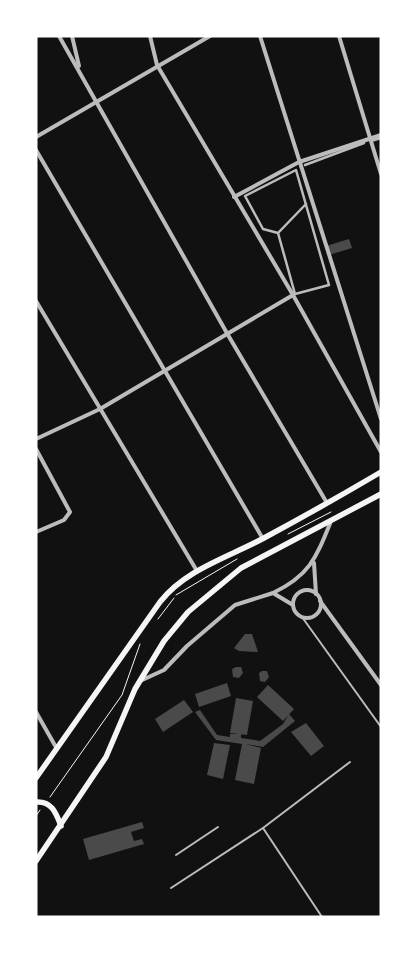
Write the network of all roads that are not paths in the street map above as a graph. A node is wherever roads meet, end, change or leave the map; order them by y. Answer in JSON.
{"nodes":[{"id":1,"x":59,"y":36,"type":"edge"},
{"id":2,"x":72,"y":36,"type":"edge"},
{"id":3,"x":150,"y":36,"type":"edge"},
{"id":4,"x":210,"y":36,"type":"edge"},
{"id":5,"x":260,"y":36,"type":"edge"},
{"id":6,"x":339,"y":36,"type":"edge"},
{"id":7,"x":157,"y":65,"type":"junction"},
{"id":8,"x":80,"y":70,"type":"junction"},
{"id":9,"x":96,"y":101,"type":"junction"},
{"id":10,"x":36,"y":136,"type":"edge"},
{"id":11,"x":381,"y":137,"type":"edge"},
{"id":12,"x":370,"y":140,"type":"junction"},
{"id":13,"x":364,"y":143,"type":"dead end"},
{"id":14,"x":36,"y":150,"type":"edge"},
{"id":15,"x":299,"y":162,"type":"junction"},
{"id":16,"x":305,"y":166,"type":"dead end"},
{"id":17,"x":381,"y":174,"type":"edge"},
{"id":18,"x":234,"y":197,"type":"junction"},
{"id":19,"x":306,"y":204,"type":"junction"},
{"id":20,"x":278,"y":233,"type":"junction"},
{"id":21,"x":293,"y":295,"type":"junction"},
{"id":22,"x":36,"y":301,"type":"edge"},
{"id":23,"x":228,"y":335,"type":"junction"},
{"id":24,"x":165,"y":372,"type":"junction"},
{"id":25,"x":100,"y":410,"type":"junction"},
{"id":26,"x":381,"y":420,"type":"edge"},
{"id":27,"x":36,"y":439,"type":"edge"},
{"id":28,"x":36,"y":450,"type":"edge"},
{"id":29,"x":381,"y":452,"type":"edge"},
{"id":30,"x":381,"y":472,"type":"edge"},
{"id":31,"x":381,"y":494,"type":"edge"},
{"id":32,"x":327,"y":503,"type":"junction"},
{"id":33,"x":331,"y":521,"type":"junction"},
{"id":34,"x":36,"y":532,"type":"edge"},
{"id":35,"x":263,"y":539,"type":"junction"},
{"id":36,"x":314,"y":562,"type":"junction"},
{"id":37,"x":197,"y":571,"type":"junction"},
{"id":38,"x":272,"y":594,"type":"junction"},
{"id":39,"x":316,"y":594,"type":"junction"},
{"id":40,"x":320,"y":601,"type":"junction"},
{"id":41,"x":293,"y":605,"type":"junction"},
{"id":42,"x":302,"y":617,"type":"junction"},
{"id":43,"x":140,"y":681,"type":"junction"},
{"id":44,"x":381,"y":685,"type":"edge"},
{"id":45,"x":36,"y":712,"type":"edge"},
{"id":46,"x":381,"y":727,"type":"edge"},
{"id":47,"x":57,"y":749,"type":"junction"},
{"id":48,"x":350,"y":762,"type":"dead end"},
{"id":49,"x":36,"y":778,"type":"edge"},
{"id":50,"x":36,"y":802,"type":"edge"},
{"id":51,"x":61,"y":826,"type":"junction"},
{"id":52,"x":218,"y":827,"type":"dead end"},
{"id":53,"x":263,"y":828,"type":"junction"},
{"id":54,"x":176,"y":855,"type":"dead end"},
{"id":55,"x":36,"y":861,"type":"edge"},
{"id":56,"x":171,"y":888,"type":"dead end"},
{"id":57,"x":322,"y":917,"type":"edge"}],
"edges":[{"from":1,"to":8,"type":"street"},
{"from":2,"to":8,"type":"street"},
{"from":3,"to":7,"type":"street"},
{"from":4,"to":7,"type":"street"},
{"from":5,"to":15,"type":"street"},
{"from":6,"to":12,"type":"street"},
{"from":7,"to":9,"type":"street"},
{"from":7,"to":18,"type":"street"},
{"from":8,"to":9,"type":"street"},
{"from":9,"to":10,"type":"street"},
{"from":9,"to":23,"type":"street"},
{"from":11,"to":12,"type":"street"},
{"from":12,"to":15,"type":"street"},
{"from":12,"to":17,"type":"street"},
{"from":13,"to":16,"type":"street"},
{"from":14,"to":24,"type":"street"},
{"from":15,"to":18,"type":"street"},
{"from":15,"to":26,"type":"street"},
{"from":18,"to":21,"type":"street"},
{"from":19,"to":20,"type":"street"},
{"from":19,"to":20,"type":"street"},
{"from":19,"to":20,"type":"street"},
{"from":21,"to":23,"type":"street"},
{"from":21,"to":29,"type":"street"},
{"from":22,"to":25,"type":"street"},
{"from":23,"to":24,"type":"street"},
{"from":23,"to":32,"type":"street"},
{"from":24,"to":25,"type":"street"},
{"from":24,"to":35,"type":"street"},
{"from":25,"to":27,"type":"street"},
{"from":25,"to":37,"type":"street"},
{"from":28,"to":34,"type":"street"},
{"from":30,"to":32,"type":"main road"},
{"from":31,"to":33,"type":"main road"},
{"from":32,"to":35,"type":"main road"},
{"from":33,"to":36,"type":"street"},
{"from":33,"to":43,"type":"main road"},
{"from":35,"to":37,"type":"main road"},
{"from":36,"to":38,"type":"street"},
{"from":36,"to":39,"type":"street"},
{"from":37,"to":47,"type":"main road"},
{"from":38,"to":41,"type":"street"},
{"from":38,"to":43,"type":"street"},
{"from":39,"to":40,"type":"street"},
{"from":39,"to":41,"type":"street"},
{"from":40,"to":42,"type":"street"},
{"from":40,"to":44,"type":"street"},
{"from":41,"to":42,"type":"street"},
{"from":42,"to":46,"type":"lane"},
{"from":43,"to":51,"type":"main road"},
{"from":45,"to":47,"type":"street"},
{"from":47,"to":49,"type":"main road"},
{"from":48,"to":53,"type":"lane"},
{"from":50,"to":51,"type":"main road"},
{"from":51,"to":55,"type":"main road"},
{"from":52,"to":54,"type":"lane"},
{"from":53,"to":56,"type":"lane"},
{"from":53,"to":57,"type":"lane"}]}
